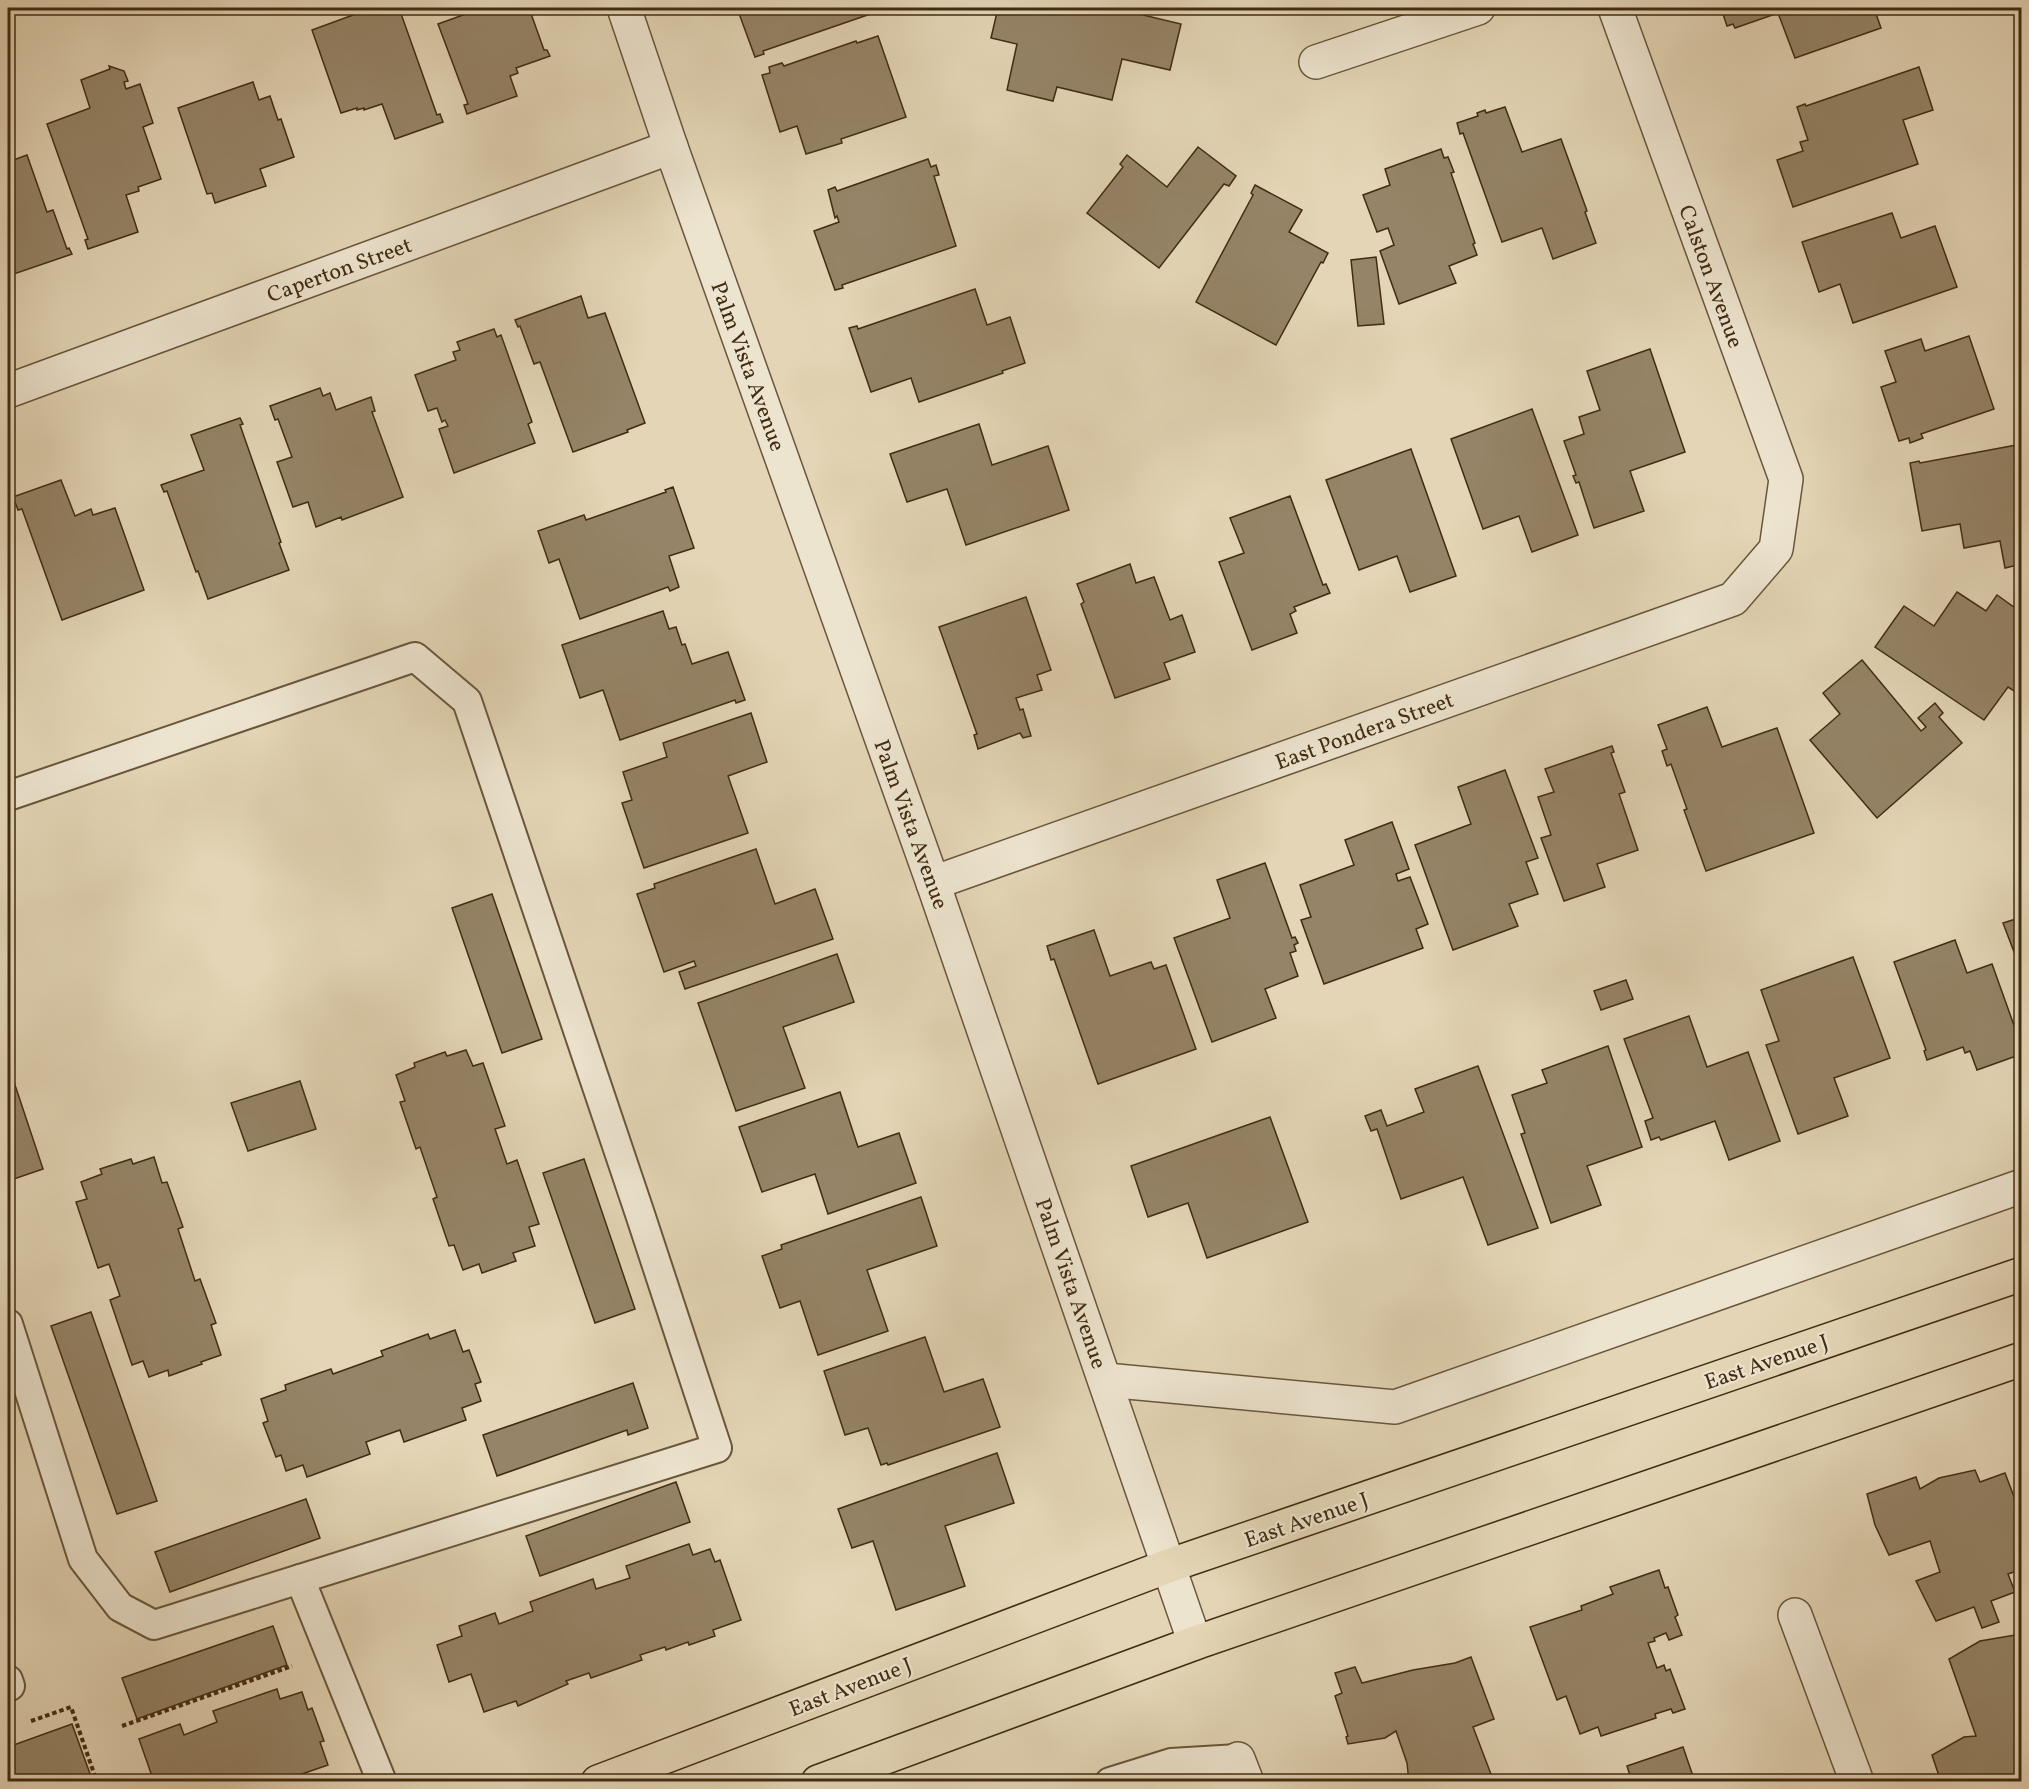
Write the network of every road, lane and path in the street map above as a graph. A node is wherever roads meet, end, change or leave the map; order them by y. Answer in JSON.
{"nodes":[{"id":1,"x":624,"y":8,"type":"edge"},
{"id":2,"x":1479,"y":8,"type":"edge"},
{"id":3,"x":1615,"y":8,"type":"edge"},
{"id":4,"x":1316,"y":62,"type":"dead end"},
{"id":5,"x":671,"y":147,"type":"junction"},
{"id":6,"x":8,"y":391,"type":"edge"},
{"id":7,"x":1776,"y":549,"type":"joint"},
{"id":8,"x":8,"y":796,"type":"edge"},
{"id":9,"x":933,"y":883,"type":"junction"},
{"id":10,"x":2022,"y":1186,"type":"edge"},
{"id":11,"x":2022,"y":1274,"type":"edge"},
{"id":12,"x":8,"y":1324,"type":"edge"},
{"id":13,"x":2022,"y":1359,"type":"edge"},
{"id":14,"x":1106,"y":1380,"type":"junction"},
{"id":15,"x":1168,"y":1566,"type":"junction"},
{"id":16,"x":300,"y":1579,"type":"junction"},
{"id":17,"x":1795,"y":1615,"type":"dead end"},
{"id":18,"x":1195,"y":1642,"type":"junction"},
{"id":19,"x":302,"y":1663,"type":"dead end"},
{"id":20,"x":8,"y":1680,"type":"edge"},
{"id":21,"x":8,"y":1687,"type":"edge"},
{"id":22,"x":29,"y":1722,"type":"dead end"},
{"id":23,"x":122,"y":1726,"type":"dead end"},
{"id":24,"x":1243,"y":1770,"type":"edge"},
{"id":25,"x":98,"y":1782,"type":"edge"},
{"id":26,"x":382,"y":1782,"type":"edge"},
{"id":27,"x":598,"y":1782,"type":"edge"},
{"id":28,"x":818,"y":1782,"type":"edge"},
{"id":29,"x":1110,"y":1782,"type":"edge"},
{"id":30,"x":1857,"y":1782,"type":"edge"}],
"edges":[{"from":1,"to":5,"type":"street","name":"Palm Vista Avenue"},
{"from":2,"to":4,"type":"street"},
{"from":3,"to":7,"type":"street","name":"Calston Avenue"},
{"from":5,"to":6,"type":"street","name":"Caperton Street"},
{"from":5,"to":9,"type":"street","name":"Palm Vista Avenue"},
{"from":7,"to":9,"type":"street","name":"East Pondera Street"},
{"from":8,"to":16,"type":"lane"},
{"from":9,"to":14,"type":"street","name":"Palm Vista Avenue"},
{"from":10,"to":14,"type":"street"},
{"from":11,"to":15,"type":"main road","name":"East Avenue J"},
{"from":12,"to":16,"type":"lane"},
{"from":13,"to":18,"type":"main road"},
{"from":14,"to":15,"type":"street","name":"Palm Vista Avenue"},
{"from":15,"to":18,"type":"street","name":"Palm Vista Avenue"},
{"from":15,"to":27,"type":"main road","name":"East Avenue J"},
{"from":16,"to":26,"type":"lane"},
{"from":17,"to":30,"type":"street"},
{"from":18,"to":28,"type":"main road"},
{"from":19,"to":23,"type":"path"},
{"from":20,"to":21,"type":"lane"},
{"from":22,"to":25,"type":"path"},
{"from":24,"to":29,"type":"lane"}]}
